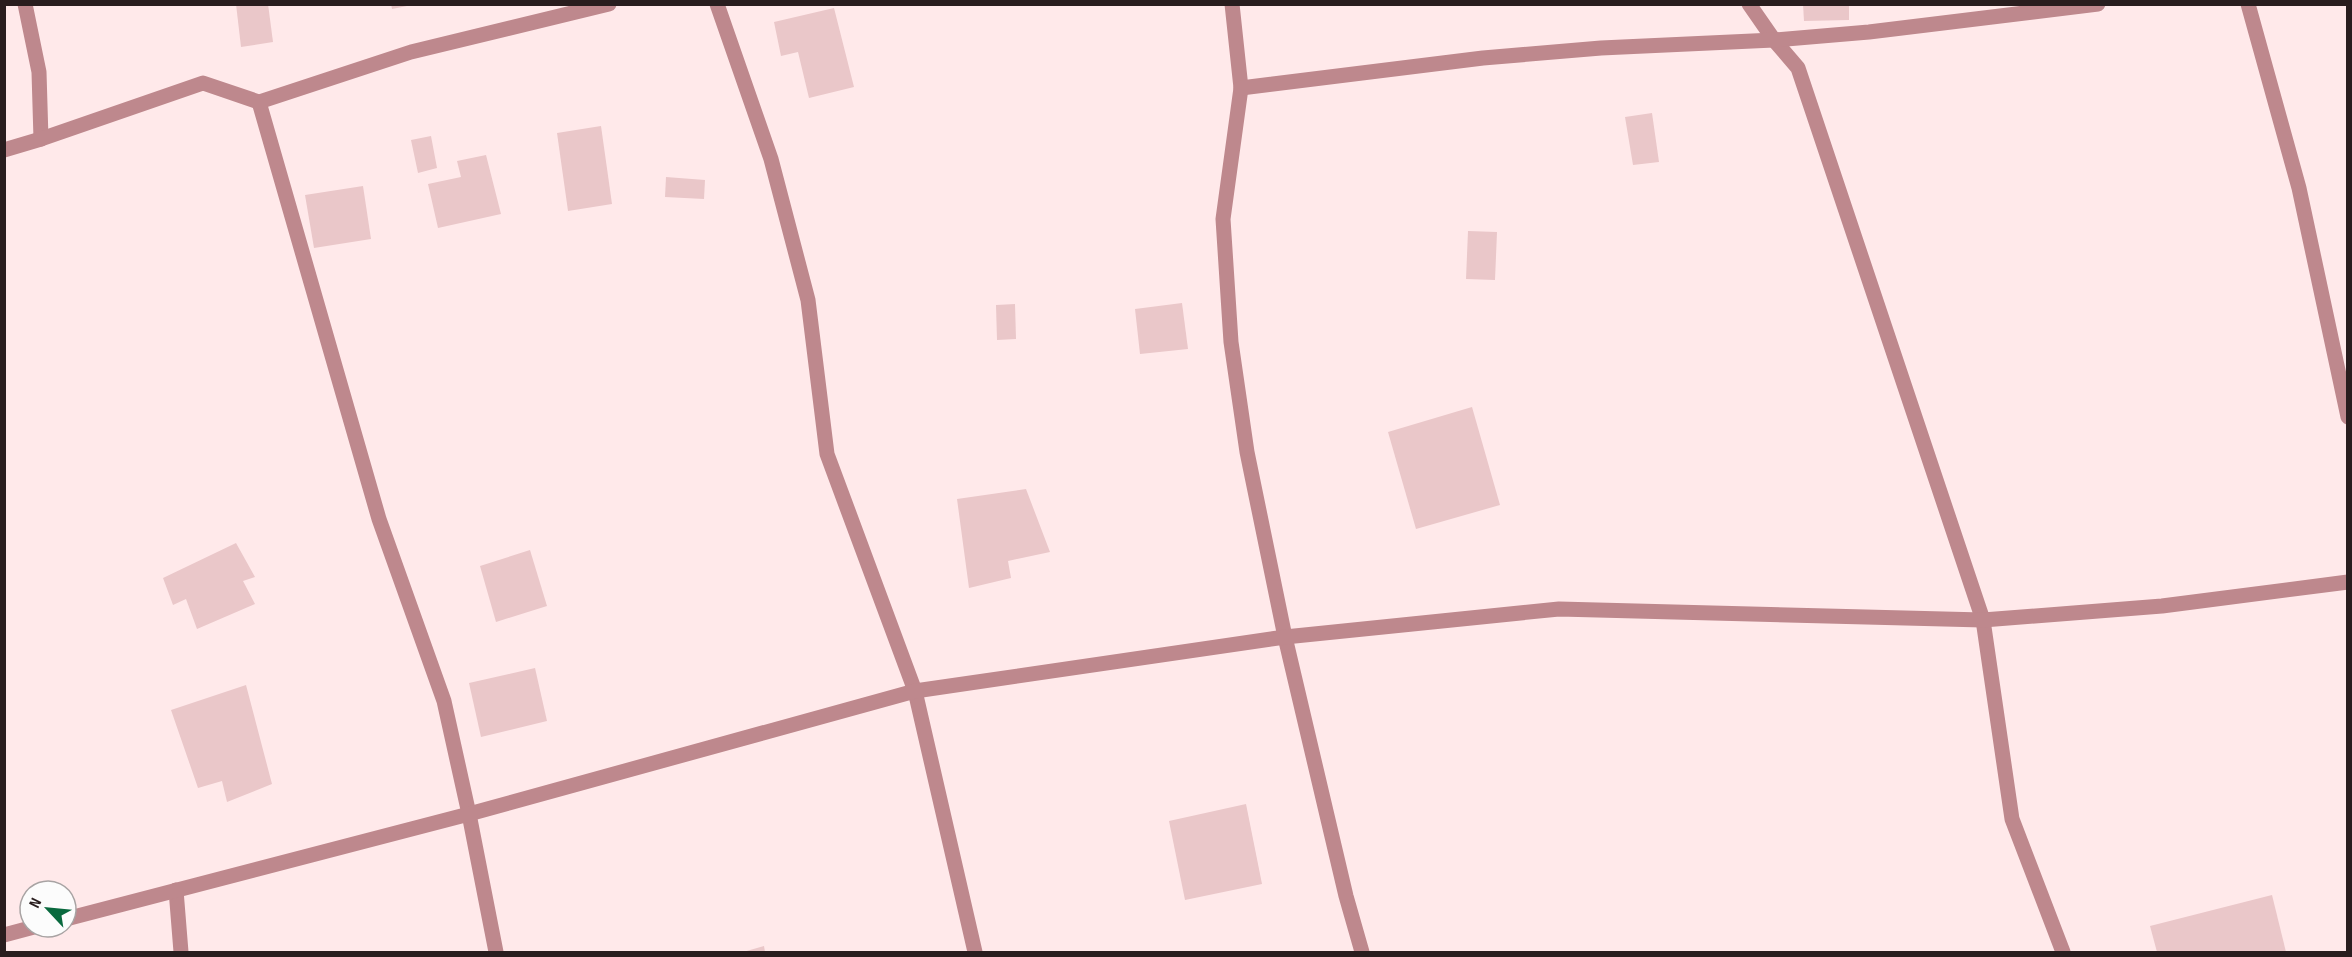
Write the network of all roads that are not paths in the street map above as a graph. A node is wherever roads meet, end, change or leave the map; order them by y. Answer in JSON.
{"nodes":[{"id":1,"x":25,"y":4,"type":"edge"},
{"id":2,"x":609,"y":4,"type":"edge"},
{"id":3,"x":717,"y":4,"type":"edge"},
{"id":4,"x":1232,"y":4,"type":"edge"},
{"id":5,"x":1749,"y":4,"type":"edge"},
{"id":6,"x":2098,"y":4,"type":"edge"},
{"id":7,"x":2248,"y":4,"type":"edge"},
{"id":8,"x":1774,"y":40,"type":"junction"},
{"id":9,"x":1241,"y":88,"type":"junction"},
{"id":10,"x":260,"y":102,"type":"junction"},
{"id":11,"x":41,"y":140,"type":"junction"},
{"id":12,"x":4,"y":150,"type":"edge"},
{"id":13,"x":2348,"y":417,"type":"edge"},
{"id":14,"x":2348,"y":582,"type":"edge"},
{"id":15,"x":1983,"y":620,"type":"junction"},
{"id":16,"x":1285,"y":637,"type":"junction"},
{"id":17,"x":915,"y":691,"type":"junction"},
{"id":18,"x":469,"y":814,"type":"junction"},
{"id":19,"x":176,"y":890,"type":"junction"},
{"id":20,"x":78,"y":916,"type":"edge"},
{"id":21,"x":181,"y":952,"type":"edge"},
{"id":22,"x":496,"y":952,"type":"edge"},
{"id":23,"x":975,"y":952,"type":"edge"},
{"id":24,"x":1362,"y":952,"type":"edge"},
{"id":25,"x":2063,"y":952,"type":"edge"}],
"edges":[{"from":1,"to":11,"type":"street"},
{"from":2,"to":10,"type":"street"},
{"from":3,"to":17,"type":"street"},
{"from":4,"to":9,"type":"street"},
{"from":5,"to":8,"type":"street"},
{"from":6,"to":8,"type":"street"},
{"from":7,"to":13,"type":"street"},
{"from":8,"to":9,"type":"street"},
{"from":8,"to":15,"type":"street"},
{"from":9,"to":16,"type":"street"},
{"from":10,"to":11,"type":"street"},
{"from":10,"to":18,"type":"street"},
{"from":11,"to":12,"type":"street"},
{"from":14,"to":15,"type":"street"},
{"from":15,"to":16,"type":"street"},
{"from":15,"to":25,"type":"street"},
{"from":16,"to":17,"type":"street"},
{"from":16,"to":24,"type":"street"},
{"from":17,"to":18,"type":"street"},
{"from":17,"to":23,"type":"street"},
{"from":18,"to":19,"type":"street"},
{"from":18,"to":22,"type":"street"},
{"from":19,"to":20,"type":"street"},
{"from":19,"to":21,"type":"street"}]}
